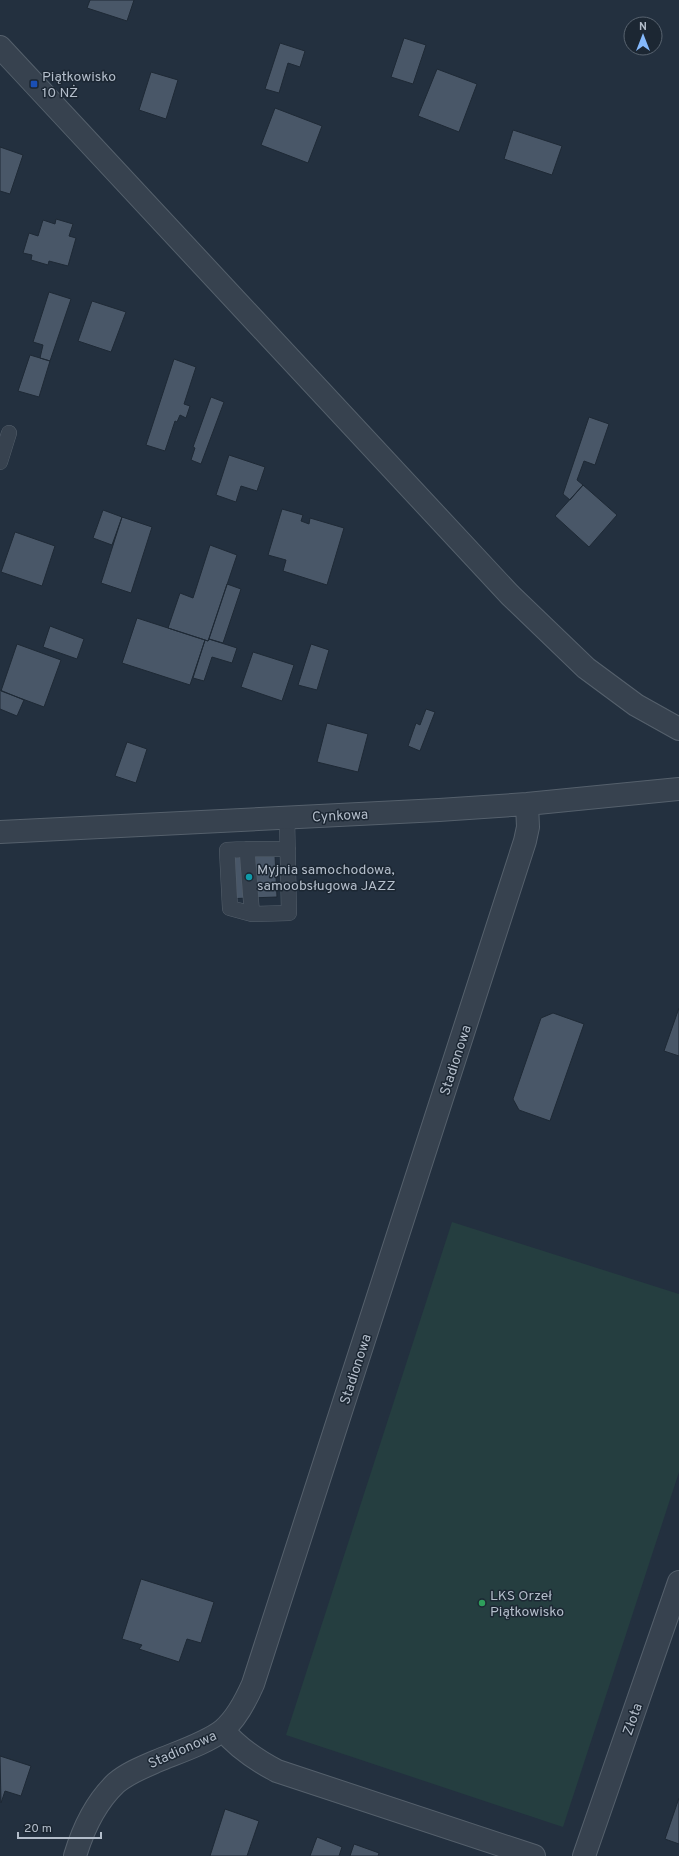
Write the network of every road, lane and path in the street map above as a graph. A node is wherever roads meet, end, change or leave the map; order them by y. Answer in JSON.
{"nodes":[{"id":1,"x":0,"y":47,"type":"edge"},
{"id":2,"x":9,"y":434,"type":"dead end"},
{"id":3,"x":0,"y":462,"type":"edge"},
{"id":4,"x":679,"y":729,"type":"edge"},
{"id":5,"x":679,"y":789,"type":"edge"},
{"id":6,"x":527,"y":804,"type":"junction"},
{"id":7,"x":287,"y":818,"type":"junction"},
{"id":8,"x":0,"y":832,"type":"edge"},
{"id":9,"x":247,"y":849,"type":"junction"},
{"id":10,"x":288,"y":849,"type":"junction"},
{"id":11,"x":252,"y":914,"type":"junction"},
{"id":12,"x":679,"y":1582,"type":"edge"},
{"id":13,"x":223,"y":1730,"type":"junction"},
{"id":14,"x":75,"y":1856,"type":"edge"},
{"id":15,"x":534,"y":1856,"type":"edge"},
{"id":16,"x":584,"y":1856,"type":"edge"}],
"edges":[{"from":1,"to":4,"type":"street"},
{"from":2,"to":3,"type":"lane"},
{"from":5,"to":6,"type":"street","name":"Cynkowa"},
{"from":6,"to":7,"type":"street","name":"Cynkowa"},
{"from":6,"to":13,"type":"street","name":"Stadionowa"},
{"from":7,"to":8,"type":"street","name":"Cynkowa"},
{"from":7,"to":10,"type":"lane"},
{"from":9,"to":10,"type":"lane"},
{"from":9,"to":11,"type":"lane"},
{"from":9,"to":11,"type":"lane"},
{"from":10,"to":11,"type":"lane"},
{"from":12,"to":16,"type":"street","name":"Złota"},
{"from":13,"to":14,"type":"street","name":"Stadionowa"},
{"from":13,"to":15,"type":"street"}]}
